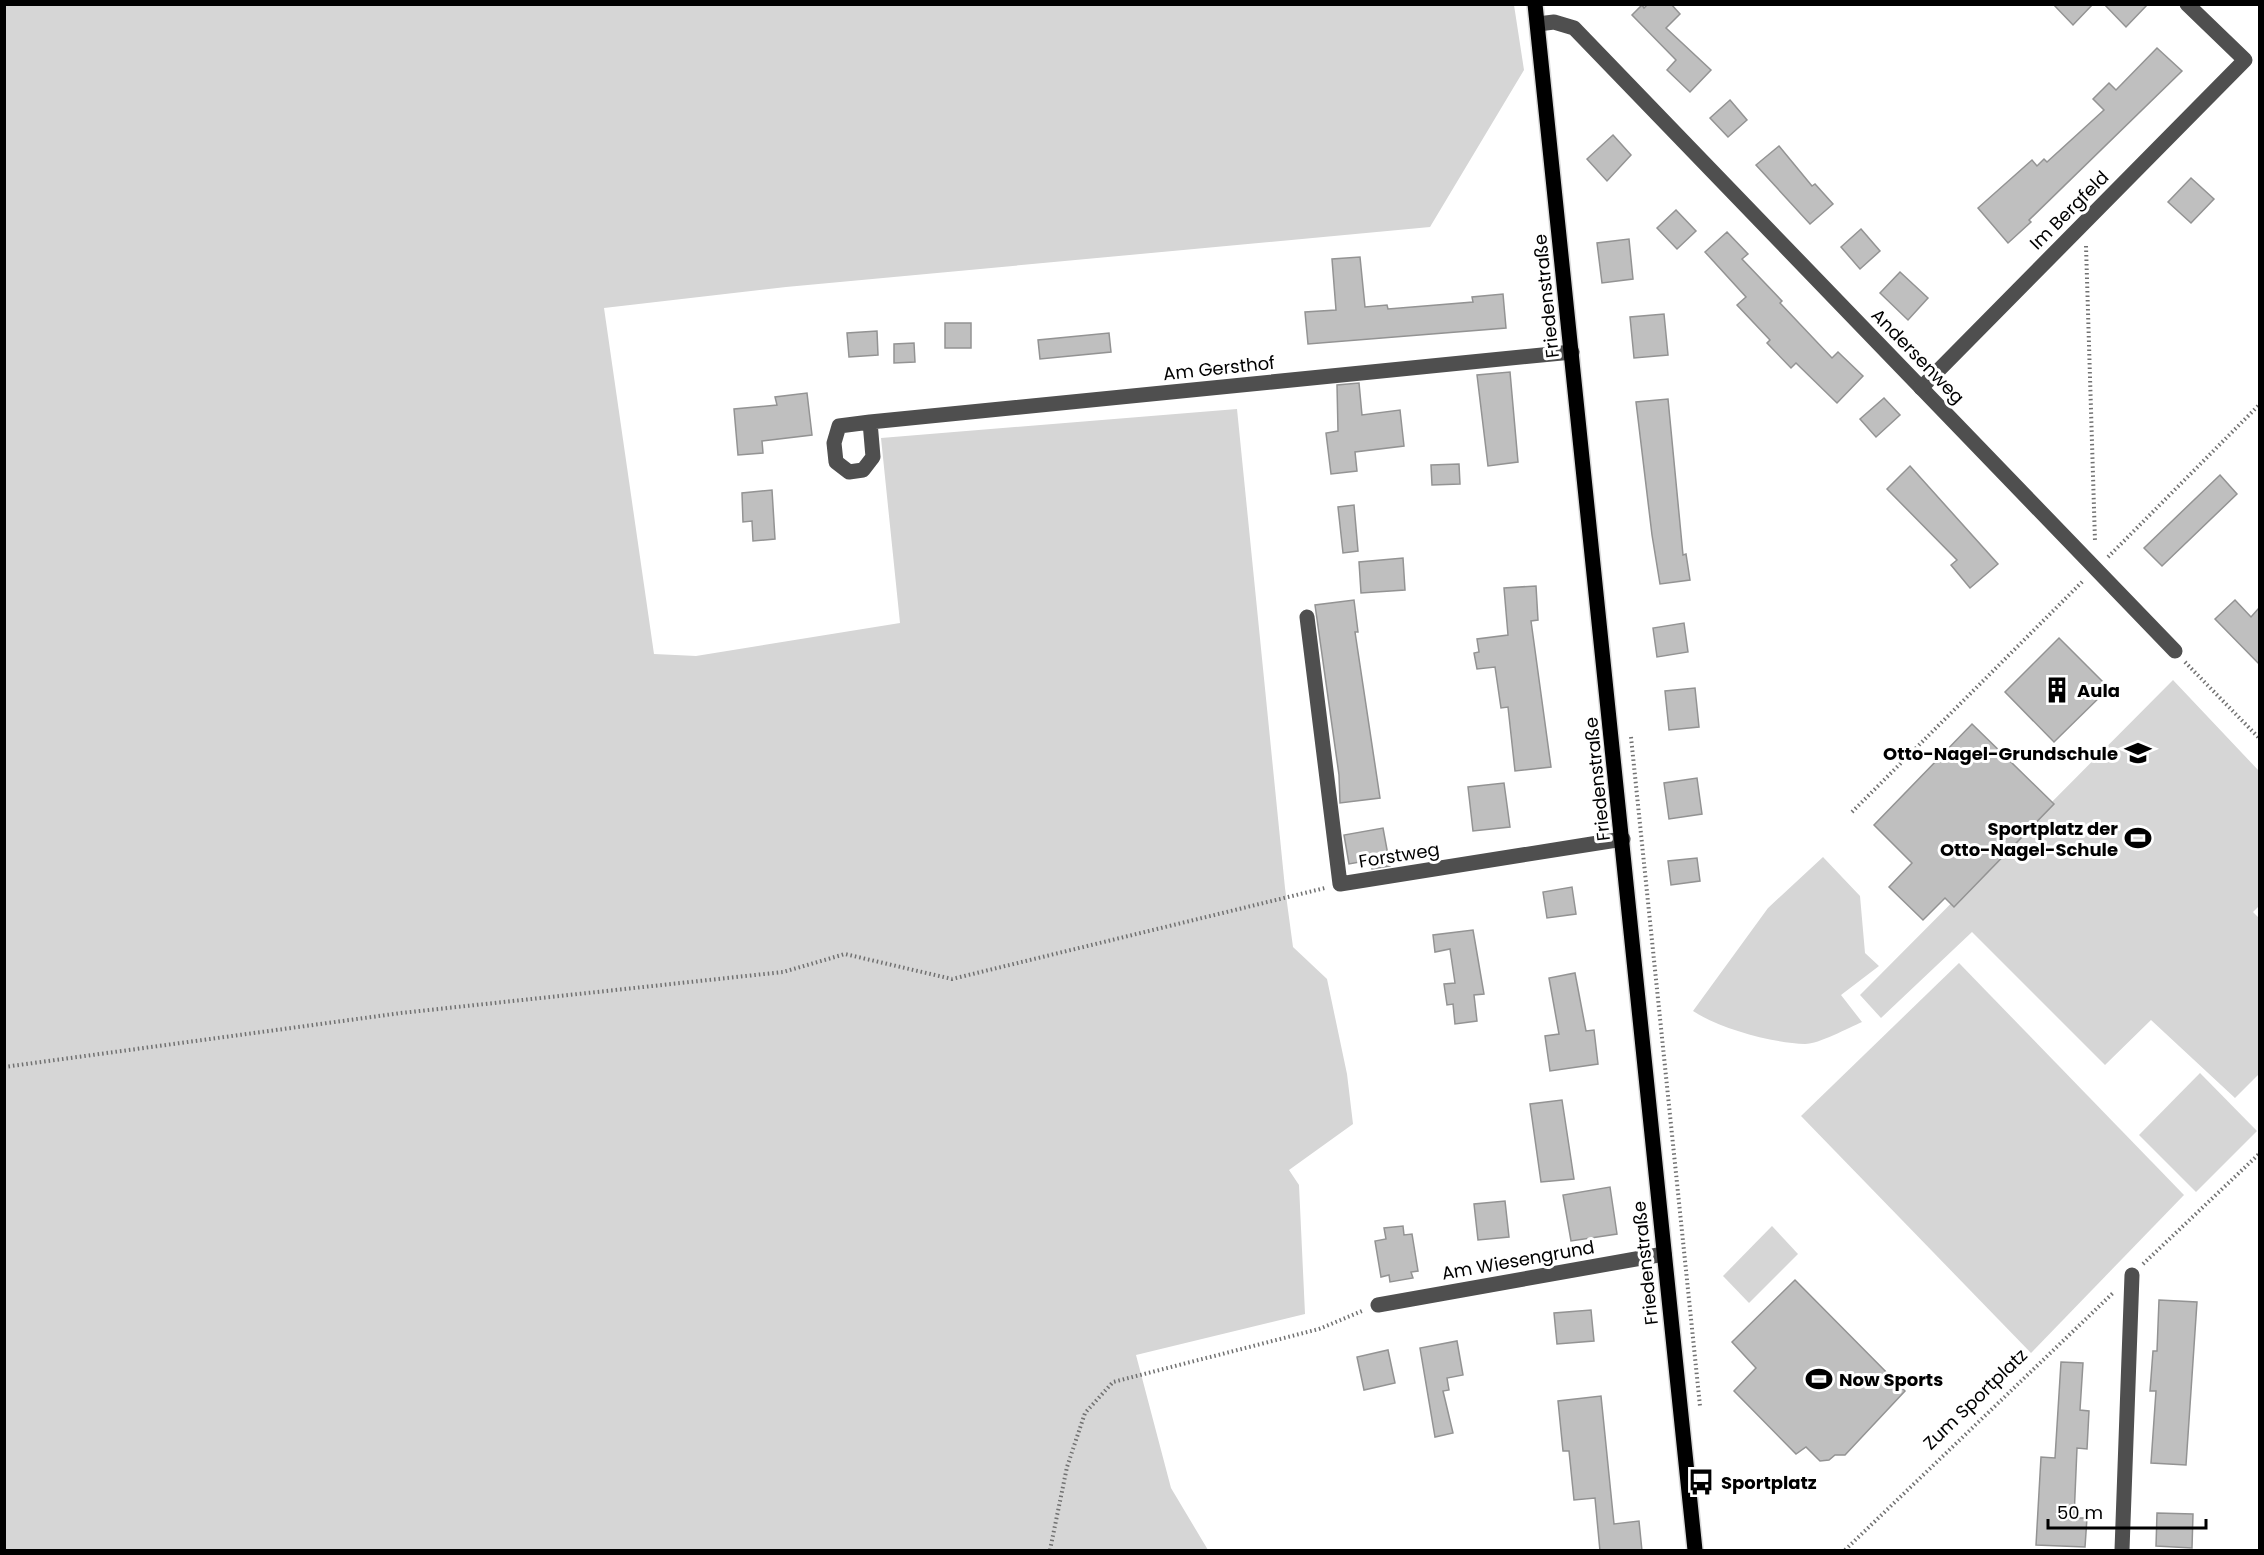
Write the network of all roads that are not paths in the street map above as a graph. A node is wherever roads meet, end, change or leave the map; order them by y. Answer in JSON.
{"nodes":[{"id":1,"x":1535,"y":4,"type":"edge"},
{"id":2,"x":2187,"y":4,"type":"edge"},
{"id":3,"x":1538,"y":24,"type":"junction"},
{"id":4,"x":1572,"y":352,"type":"junction"},
{"id":5,"x":1921,"y":388,"type":"junction"},
{"id":6,"x":870,"y":422,"type":"dead end"},
{"id":7,"x":1306,"y":616,"type":"dead end"},
{"id":8,"x":2175,"y":651,"type":"road end"},
{"id":9,"x":1623,"y":839,"type":"junction"},
{"id":10,"x":1664,"y":1254,"type":"junction"},
{"id":11,"x":2132,"y":1275,"type":"road end"},
{"id":12,"x":1378,"y":1305,"type":"road end"},
{"id":13,"x":1695,"y":1551,"type":"edge"},
{"id":14,"x":2122,"y":1551,"type":"edge"}],
"edges":[{"from":1,"to":3,"type":"main road","name":"Friedenstraße"},
{"from":2,"to":5,"type":"street","name":"Im Bergfeld"},
{"from":3,"to":4,"type":"main road","name":"Friedenstraße"},
{"from":3,"to":5,"type":"street","name":"Andersenweg"},
{"from":4,"to":6,"type":"street","name":"Am Gersthof"},
{"from":4,"to":9,"type":"main road","name":"Friedenstraße"},
{"from":5,"to":8,"type":"street","name":"Andersenweg"},
{"from":7,"to":9,"type":"street","name":"Forstweg"},
{"from":9,"to":10,"type":"main road","name":"Friedenstraße"},
{"from":10,"to":12,"type":"street","name":"Am Wiesengrund"},
{"from":10,"to":13,"type":"main road","name":"Friedenstraße"},
{"from":11,"to":14,"type":"street"}]}
